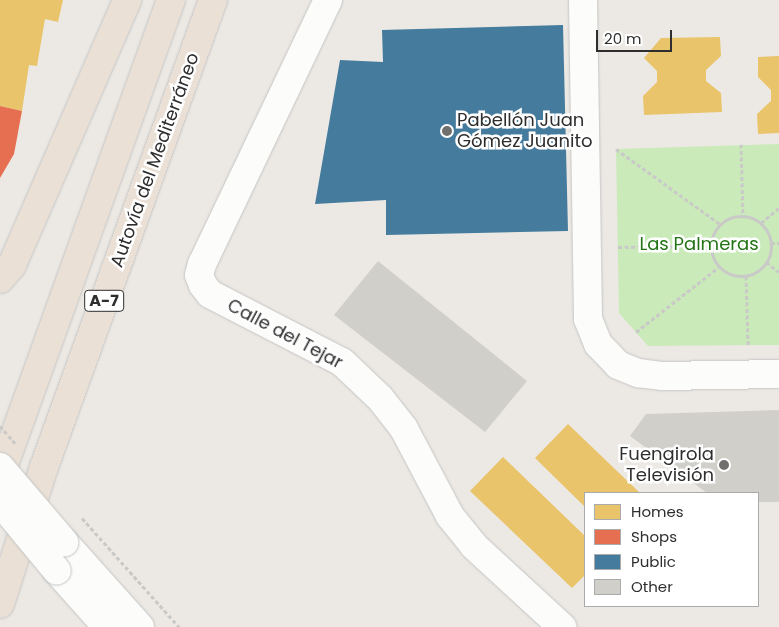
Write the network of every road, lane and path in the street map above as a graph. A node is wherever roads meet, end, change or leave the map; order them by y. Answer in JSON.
{"nodes":[{"id":1,"x":127,"y":0,"type":"edge"},
{"id":2,"x":171,"y":0,"type":"edge"},
{"id":3,"x":213,"y":0,"type":"edge"},
{"id":4,"x":328,"y":0,"type":"edge"},
{"id":5,"x":583,"y":0,"type":"edge"},
{"id":6,"x":741,"y":144,"type":"dead end"},
{"id":7,"x":616,"y":149,"type":"dead end"},
{"id":8,"x":779,"y":208,"type":"edge"},
{"id":9,"x":743,"y":216,"type":"junction"},
{"id":10,"x":761,"y":223,"type":"junction"},
{"id":11,"x":720,"y":224,"type":"junction"},
{"id":12,"x":771,"y":243,"type":"junction"},
{"id":13,"x":779,"y":243,"type":"edge"},
{"id":14,"x":711,"y":246,"type":"junction"},
{"id":15,"x":618,"y":247,"type":"dead end"},
{"id":16,"x":766,"y":262,"type":"junction"},
{"id":17,"x":719,"y":267,"type":"junction"},
{"id":18,"x":779,"y":272,"type":"edge"},
{"id":19,"x":746,"y":276,"type":"junction"},
{"id":20,"x":0,"y":280,"type":"edge"},
{"id":21,"x":636,"y":332,"type":"dead end"},
{"id":22,"x":748,"y":345,"type":"dead end"},
{"id":23,"x":779,"y":374,"type":"edge"},
{"id":24,"x":0,"y":426,"type":"edge"},
{"id":25,"x":20,"y":449,"type":"dead end"},
{"id":26,"x":0,"y":467,"type":"edge"},
{"id":27,"x":0,"y":476,"type":"edge"},
{"id":28,"x":0,"y":502,"type":"edge"},
{"id":29,"x":80,"y":516,"type":"dead end"},
{"id":30,"x":0,"y":604,"type":"edge"},
{"id":31,"x":107,"y":627,"type":"edge"},
{"id":32,"x":140,"y":627,"type":"edge"},
{"id":33,"x":179,"y":627,"type":"edge"},
{"id":34,"x":562,"y":627,"type":"edge"}],
"edges":[{"from":1,"to":20,"type":"highway"},
{"from":2,"to":27,"type":"highway","number":"A-7"},
{"from":3,"to":30,"type":"highway","name":"Autovía del Mediterráneo","number":"A-7"},
{"from":4,"to":34,"type":"street","name":"Calle del Tejar"},
{"from":5,"to":23,"type":"street"},
{"from":6,"to":9,"type":"path"},
{"from":7,"to":11,"type":"path"},
{"from":8,"to":10,"type":"path"},
{"from":9,"to":10,"type":"path"},
{"from":9,"to":11,"type":"path"},
{"from":10,"to":12,"type":"path"},
{"from":11,"to":14,"type":"path"},
{"from":12,"to":13,"type":"path"},
{"from":12,"to":16,"type":"path"},
{"from":14,"to":15,"type":"path"},
{"from":14,"to":17,"type":"path"},
{"from":16,"to":18,"type":"path"},
{"from":16,"to":19,"type":"path"},
{"from":17,"to":19,"type":"path"},
{"from":17,"to":21,"type":"path"},
{"from":19,"to":22,"type":"path"},
{"from":24,"to":25,"type":"path","bridge":true},
{"from":26,"to":32,"type":"street","bridge":true},
{"from":28,"to":31,"type":"street","bridge":true},
{"from":29,"to":33,"type":"path","bridge":true}]}
